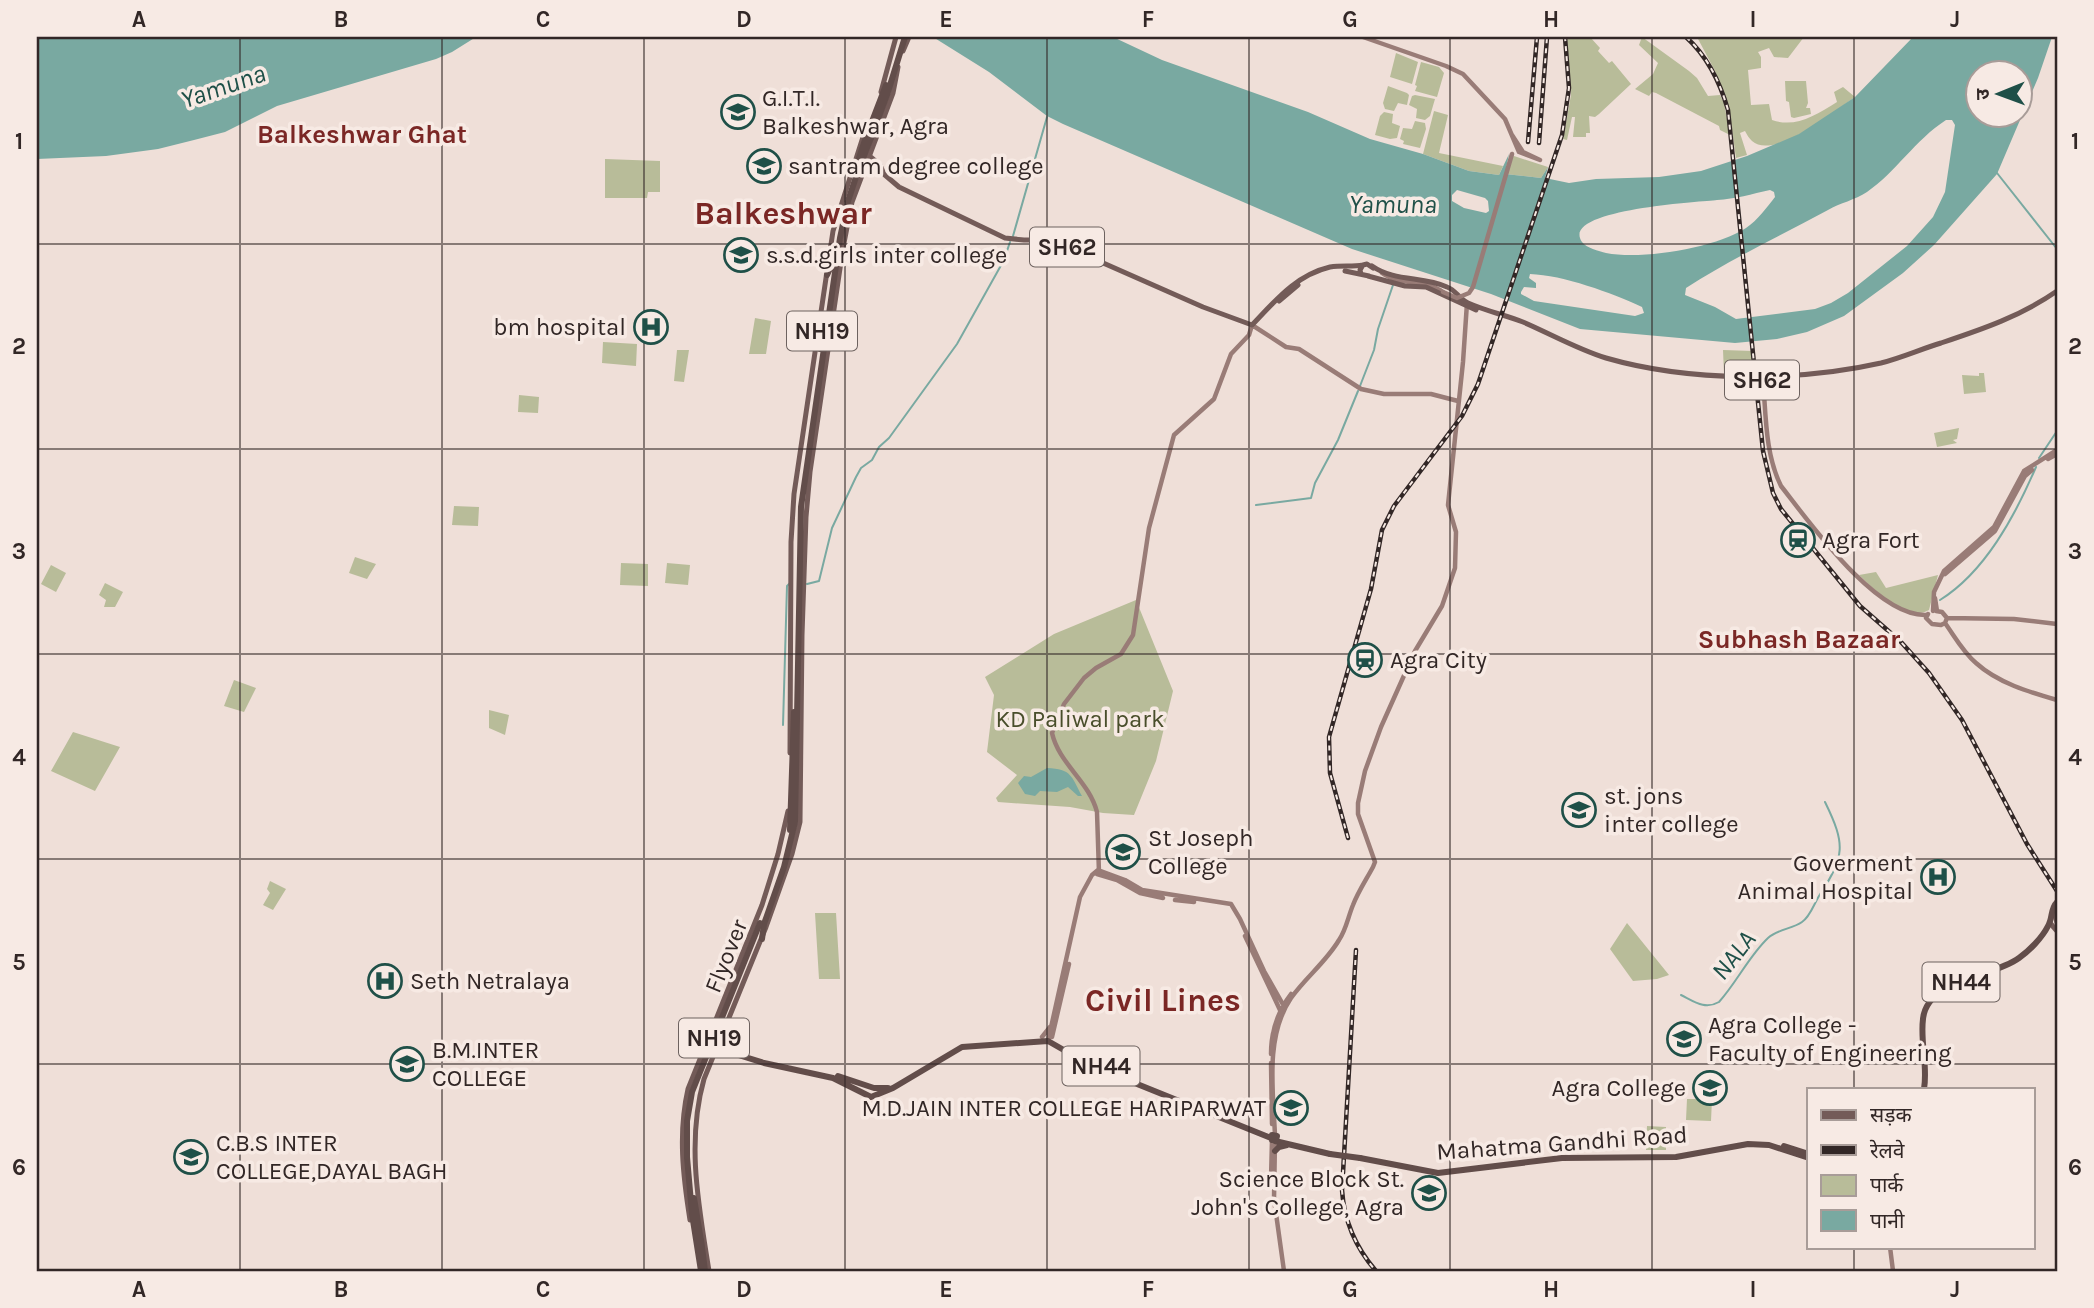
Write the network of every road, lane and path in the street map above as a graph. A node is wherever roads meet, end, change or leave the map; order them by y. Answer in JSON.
{"nodes":[{"id":1,"x":903,"y":37,"type":"edge"},
{"id":2,"x":1363,"y":37,"type":"edge"},
{"id":3,"x":1370,"y":37,"type":"edge"},
{"id":4,"x":1446,"y":66,"type":"junction"},
{"id":5,"x":868,"y":139,"type":"junction"},
{"id":6,"x":1518,"y":148,"type":"junction"},
{"id":7,"x":858,"y":149,"type":"junction"},
{"id":8,"x":1527,"y":155,"type":"dead end"},
{"id":9,"x":868,"y":157,"type":"junction"},
{"id":10,"x":857,"y":168,"type":"junction"},
{"id":11,"x":834,"y":260,"type":"junction"},
{"id":12,"x":1363,"y":265,"type":"junction"},
{"id":13,"x":1372,"y":266,"type":"junction"},
{"id":14,"x":827,"y":275,"type":"junction"},
{"id":15,"x":1365,"y":275,"type":"junction"},
{"id":16,"x":1378,"y":275,"type":"junction"},
{"id":17,"x":1395,"y":280,"type":"junction"},
{"id":18,"x":2057,"y":293,"type":"edge"},
{"id":19,"x":1272,"y":304,"type":"junction"},
{"id":20,"x":1466,"y":304,"type":"junction"},
{"id":21,"x":1252,"y":325,"type":"junction"},
{"id":22,"x":819,"y":326,"type":"junction"},
{"id":23,"x":820,"y":349,"type":"junction"},
{"id":24,"x":828,"y":355,"type":"junction"},
{"id":25,"x":820,"y":374,"type":"junction"},
{"id":26,"x":1763,"y":380,"type":"junction"},
{"id":27,"x":1458,"y":401,"type":"junction"},
{"id":28,"x":2055,"y":453,"type":"edge"},
{"id":29,"x":801,"y":494,"type":"junction"},
{"id":30,"x":1935,"y":611,"type":"junction"},
{"id":31,"x":1927,"y":615,"type":"junction"},
{"id":32,"x":1946,"y":620,"type":"junction"},
{"id":33,"x":2057,"y":624,"type":"edge"},
{"id":34,"x":2057,"y":700,"type":"edge"},
{"id":35,"x":1098,"y":871,"type":"junction"},
{"id":36,"x":2056,"y":906,"type":"edge"},
{"id":37,"x":762,"y":923,"type":"junction"},
{"id":38,"x":2054,"y":927,"type":"edge"},
{"id":39,"x":760,"y":937,"type":"junction"},
{"id":40,"x":1283,"y":1009,"type":"junction"},
{"id":41,"x":1053,"y":1027,"type":"junction"},
{"id":42,"x":711,"y":1029,"type":"junction"},
{"id":43,"x":722,"y":1034,"type":"junction"},
{"id":44,"x":1050,"y":1039,"type":"junction"},
{"id":45,"x":718,"y":1045,"type":"junction"},
{"id":46,"x":702,"y":1052,"type":"junction"},
{"id":47,"x":712,"y":1058,"type":"junction"},
{"id":48,"x":858,"y":1086,"type":"junction"},
{"id":49,"x":874,"y":1088,"type":"junction"},
{"id":50,"x":1926,"y":1088,"type":"edge"},
{"id":51,"x":874,"y":1096,"type":"junction"},
{"id":52,"x":1274,"y":1137,"type":"junction"},
{"id":53,"x":1288,"y":1144,"type":"junction"},
{"id":54,"x":1275,"y":1151,"type":"junction"},
{"id":55,"x":1330,"y":1152,"type":"junction"},
{"id":56,"x":690,"y":1155,"type":"junction"},
{"id":57,"x":1807,"y":1156,"type":"edge"},
{"id":58,"x":1273,"y":1184,"type":"junction"},
{"id":59,"x":702,"y":1228,"type":"junction"},
{"id":60,"x":701,"y":1241,"type":"junction"},
{"id":61,"x":1891,"y":1248,"type":"edge"},
{"id":62,"x":704,"y":1271,"type":"edge"},
{"id":63,"x":1284,"y":1271,"type":"edge"},
{"id":64,"x":1894,"y":1271,"type":"edge"}],
"edges":[{"from":1,"to":5,"type":"highway","number":"NH19"},
{"from":2,"to":4,"type":"main road"},
{"from":3,"to":4,"type":"main road"},
{"from":4,"to":6,"type":"main road"},
{"from":5,"to":7,"type":"main road"},
{"from":5,"to":9,"type":"main road"},
{"from":5,"to":10,"type":"highway","number":"NH19","bridge":true},
{"from":6,"to":8,"type":"main road"},
{"from":6,"to":17,"type":"main road","bridge":true},
{"from":7,"to":9,"type":"main road","number":"SH62"},
{"from":7,"to":10,"type":"main road"},
{"from":9,"to":10,"type":"main road"},
{"from":9,"to":21,"type":"main road","number":"SH62"},
{"from":10,"to":11,"type":"highway","number":"NH19"},
{"from":10,"to":14,"type":"main road"},
{"from":10,"to":24,"type":"main road"},
{"from":10,"to":25,"type":"highway","number":"NH19"},
{"from":11,"to":14,"type":"highway"},
{"from":11,"to":23,"type":"highway","number":"NH19"},
{"from":12,"to":13,"type":"main road"},
{"from":12,"to":15,"type":"main road"},
{"from":12,"to":19,"type":"main road","number":"SH62"},
{"from":13,"to":15,"type":"main road"},
{"from":13,"to":16,"type":"main road","number":"SH62"},
{"from":14,"to":22,"type":"main road"},
{"from":15,"to":16,"type":"main road","number":"SH62"},
{"from":15,"to":19,"type":"main road","number":"SH62"},
{"from":16,"to":17,"type":"main road","number":"SH62"},
{"from":17,"to":20,"type":"main road","number":"SH62"},
{"from":17,"to":20,"type":"main road","number":"SH62"},
{"from":18,"to":20,"type":"main road","number":"SH62"},
{"from":18,"to":26,"type":"main road","number":"SH62"},
{"from":19,"to":21,"type":"main road","number":"SH62"},
{"from":20,"to":26,"type":"main road","number":"SH62"},
{"from":20,"to":27,"type":"main road"},
{"from":21,"to":27,"type":"main road"},
{"from":21,"to":35,"type":"main road"},
{"from":22,"to":23,"type":"highway"},
{"from":22,"to":42,"type":"main road"},
{"from":23,"to":29,"type":"highway","number":"NH19"},
{"from":24,"to":25,"type":"highway"},
{"from":24,"to":39,"type":"main road"},
{"from":25,"to":29,"type":"highway","number":"NH19"},
{"from":26,"to":31,"type":"main road"},
{"from":27,"to":40,"type":"main road"},
{"from":28,"to":30,"type":"main road"},
{"from":29,"to":37,"type":"highway","name":"Flyover","number":"NH19"},
{"from":30,"to":31,"type":"main road"},
{"from":30,"to":32,"type":"main road"},
{"from":31,"to":32,"type":"main road"},
{"from":32,"to":33,"type":"main road"},
{"from":32,"to":34,"type":"main road"},
{"from":35,"to":40,"type":"main road"},
{"from":35,"to":41,"type":"main road"},
{"from":36,"to":38,"type":"highway","number":"NH44"},
{"from":36,"to":38,"type":"highway","number":"NH44"},
{"from":37,"to":39,"type":"highway","name":"Flyover","number":"NH19"},
{"from":37,"to":56,"type":"highway","name":"Flyover","number":"NH19","bridge":true},
{"from":38,"to":50,"type":"highway","number":"NH44"},
{"from":39,"to":43,"type":"main road"},
{"from":39,"to":56,"type":"highway","name":"Flyover","number":"NH19","bridge":true},
{"from":40,"to":52,"type":"main road"},
{"from":41,"to":44,"type":"main road"},
{"from":41,"to":44,"type":"main road"},
{"from":42,"to":43,"type":"main road"},
{"from":42,"to":46,"type":"main road"},
{"from":43,"to":45,"type":"main road"},
{"from":44,"to":49,"type":"highway","number":"NH44"},
{"from":44,"to":51,"type":"highway","number":"NH44"},
{"from":44,"to":52,"type":"highway","name":"Mahatma Gandhi Road","number":"NH44"},
{"from":45,"to":47,"type":"main road"},
{"from":45,"to":48,"type":"highway"},
{"from":46,"to":47,"type":"main road"},
{"from":46,"to":62,"type":"main road"},
{"from":47,"to":56,"type":"main road"},
{"from":48,"to":49,"type":"highway"},
{"from":48,"to":51,"type":"highway"},
{"from":49,"to":51,"type":"highway"},
{"from":52,"to":53,"type":"highway","name":"Mahatma Gandhi Road","number":"NH44"},
{"from":52,"to":54,"type":"main road"},
{"from":52,"to":55,"type":"highway","name":"Mahatma Gandhi Road","number":"NH44"},
{"from":52,"to":58,"type":"main road"},
{"from":53,"to":54,"type":"highway"},
{"from":53,"to":55,"type":"highway","name":"Mahatma Gandhi Road","number":"NH44"},
{"from":54,"to":58,"type":"main road"},
{"from":55,"to":57,"type":"highway","name":"Mahatma Gandhi Road","number":"NH44","bridge":true},
{"from":56,"to":59,"type":"main road"},
{"from":56,"to":60,"type":"highway","name":"Flyover","number":"NH19"},
{"from":56,"to":62,"type":"highway","name":"Flyover","number":"NH19"},
{"from":58,"to":63,"type":"main road"},
{"from":59,"to":60,"type":"highway"},
{"from":59,"to":62,"type":"main road"},
{"from":60,"to":62,"type":"highway","number":"NH19"},
{"from":61,"to":64,"type":"main road"}]}
